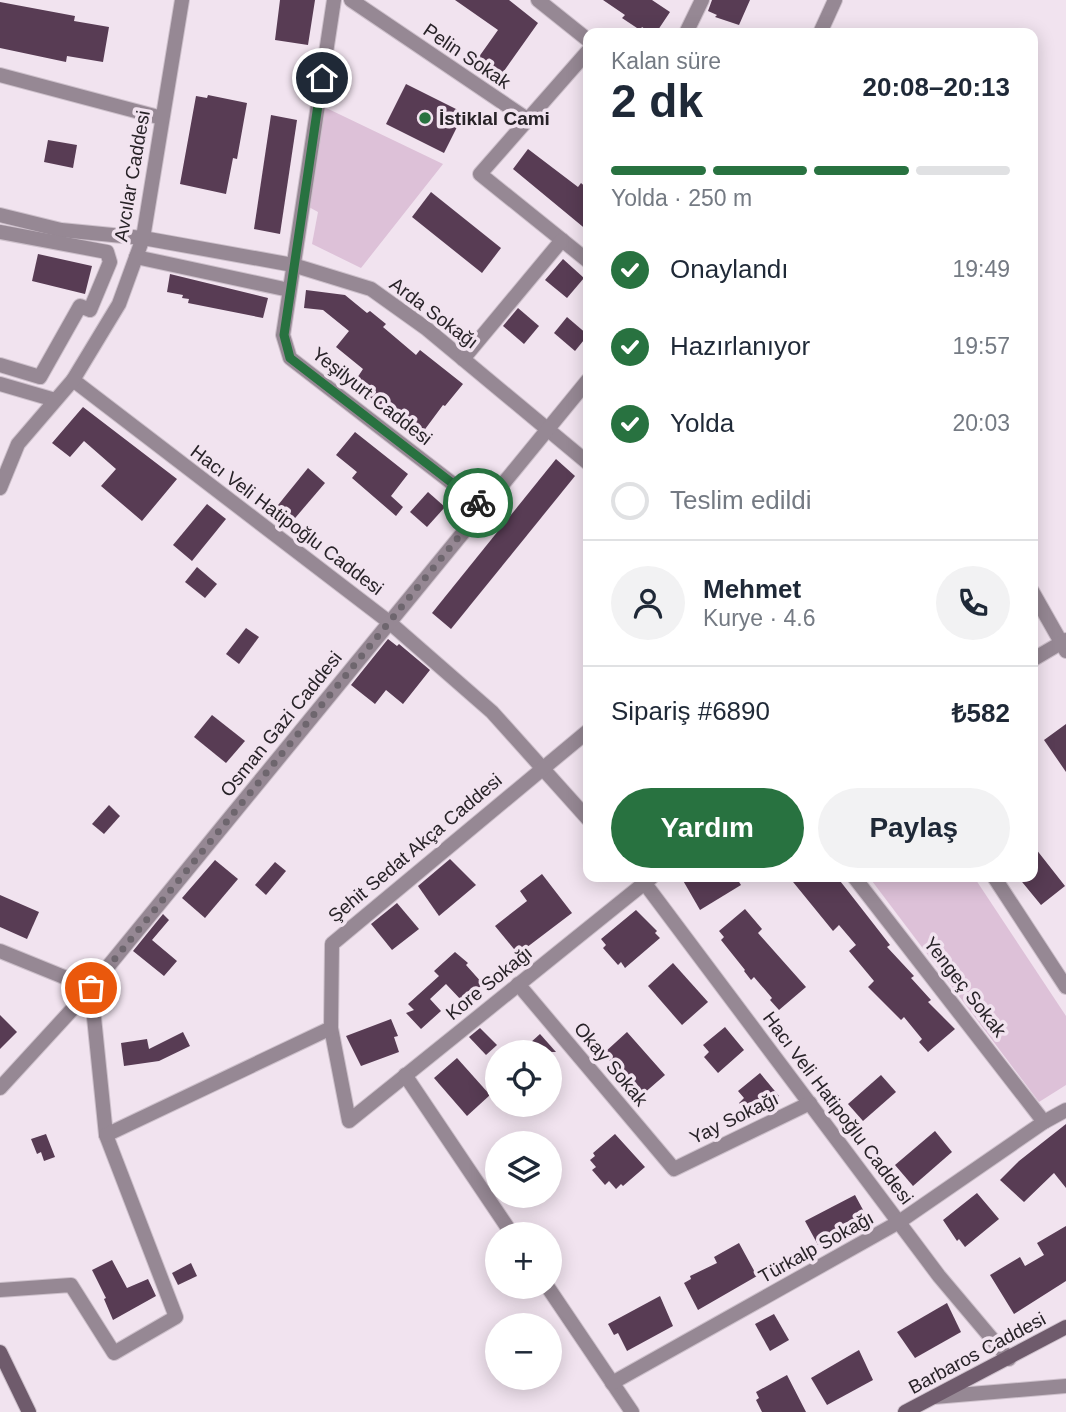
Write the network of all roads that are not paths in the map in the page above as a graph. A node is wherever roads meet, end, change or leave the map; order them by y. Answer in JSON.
{"nodes":[{"id":1,"x":182,"y":0,"type":"edge"},
{"id":2,"x":334,"y":0,"type":"edge"},
{"id":3,"x":351,"y":0,"type":"edge"},
{"id":4,"x":538,"y":0,"type":"edge"},
{"id":5,"x":702,"y":0,"type":"edge"},
{"id":6,"x":835,"y":0,"type":"edge"},
{"id":7,"x":688,"y":28,"type":"edge"},
{"id":8,"x":822,"y":28,"type":"edge"},
{"id":9,"x":583,"y":36,"type":"edge"},
{"id":10,"x":583,"y":57,"type":"edge"},
{"id":11,"x":0,"y":75,"type":"edge"},
{"id":12,"x":163,"y":118,"type":"junction"},
{"id":13,"x":527,"y":120,"type":"junction"},
{"id":14,"x":0,"y":215,"type":"edge"},
{"id":15,"x":0,"y":232,"type":"edge"},
{"id":16,"x":143,"y":238,"type":"junction"},
{"id":17,"x":562,"y":240,"type":"junction"},
{"id":18,"x":136,"y":257,"type":"junction"},
{"id":19,"x":583,"y":257,"type":"edge"},
{"id":20,"x":293,"y":265,"type":"junction"},
{"id":21,"x":289,"y":290,"type":"junction"},
{"id":22,"x":463,"y":359,"type":"junction"},
{"id":23,"x":0,"y":365,"type":"edge"},
{"id":24,"x":73,"y":380,"type":"junction"},
{"id":25,"x":0,"y":384,"type":"edge"},
{"id":26,"x":583,"y":386,"type":"edge"},
{"id":27,"x":55,"y":400,"type":"junction"},
{"id":28,"x":548,"y":428,"type":"junction"},
{"id":29,"x":583,"y":459,"type":"edge"},
{"id":30,"x":0,"y":488,"type":"edge"},
{"id":31,"x":483,"y":507,"type":"junction"},
{"id":32,"x":1038,"y":601,"type":"edge"},
{"id":33,"x":389,"y":622,"type":"junction"},
{"id":34,"x":1064,"y":645,"type":"edge"},
{"id":35,"x":1038,"y":657,"type":"edge"},
{"id":36,"x":583,"y":735,"type":"edge"},
{"id":37,"x":542,"y":767,"type":"junction"},
{"id":38,"x":583,"y":812,"type":"edge"},
{"id":39,"x":641,"y":882,"type":"edge"},
{"id":40,"x":649,"y":882,"type":"edge"},
{"id":41,"x":858,"y":882,"type":"edge"},
{"id":42,"x":997,"y":882,"type":"edge"},
{"id":43,"x":0,"y":951,"type":"edge"},
{"id":44,"x":518,"y":984,"type":"junction"},
{"id":45,"x":1066,"y":987,"type":"edge"},
{"id":46,"x":91,"y":988,"type":"junction"},
{"id":47,"x":331,"y":1028,"type":"junction"},
{"id":48,"x":405,"y":1075,"type":"junction"},
{"id":49,"x":0,"y":1088,"type":"edge"},
{"id":50,"x":810,"y":1103,"type":"junction"},
{"id":51,"x":1066,"y":1110,"type":"edge"},
{"id":52,"x":349,"y":1121,"type":"joint"},
{"id":53,"x":1044,"y":1122,"type":"junction"},
{"id":54,"x":106,"y":1135,"type":"junction"},
{"id":55,"x":674,"y":1169,"type":"joint"},
{"id":56,"x":504,"y":1222,"type":"edge"},
{"id":57,"x":900,"y":1222,"type":"junction"},
{"id":58,"x":0,"y":1290,"type":"edge"},
{"id":59,"x":556,"y":1299,"type":"edge"},
{"id":60,"x":1066,"y":1327,"type":"edge"},
{"id":61,"x":0,"y":1352,"type":"edge"},
{"id":62,"x":1009,"y":1359,"type":"junction"},
{"id":63,"x":612,"y":1383,"type":"junction"},
{"id":64,"x":1066,"y":1386,"type":"edge"},
{"id":65,"x":934,"y":1397,"type":"junction"},
{"id":66,"x":29,"y":1412,"type":"edge"},
{"id":67,"x":632,"y":1412,"type":"edge"},
{"id":68,"x":905,"y":1412,"type":"edge"}],
"edges":[{"from":1,"to":12,"type":"street","name":"Avcılar Caddesi"},
{"from":2,"to":20,"type":"street","name":"Yeşilyurt Caddesi"},
{"from":3,"to":13,"type":"street","name":"Pelin Sokak"},
{"from":4,"to":9,"type":"street"},
{"from":5,"to":7,"type":"street"},
{"from":6,"to":8,"type":"street"},
{"from":10,"to":13,"type":"street"},
{"from":11,"to":12,"type":"street"},
{"from":12,"to":16,"type":"street","name":"Avcılar Caddesi"},
{"from":13,"to":17,"type":"street"},
{"from":14,"to":16,"type":"street","name":"Arda Sokağı"},
{"from":15,"to":23,"type":"street"},
{"from":16,"to":18,"type":"street","name":"Avcılar Caddesi"},
{"from":16,"to":20,"type":"street","name":"Arda Sokağı"},
{"from":17,"to":19,"type":"street"},
{"from":17,"to":22,"type":"street"},
{"from":18,"to":21,"type":"street"},
{"from":18,"to":24,"type":"street","name":"Avcılar Caddesi"},
{"from":20,"to":21,"type":"street","name":"Yeşilyurt Caddesi"},
{"from":20,"to":22,"type":"street","name":"Arda Sokağı"},
{"from":21,"to":31,"type":"street","name":"Yeşilyurt Caddesi"},
{"from":22,"to":28,"type":"street","name":"Arda Sokağı"},
{"from":24,"to":27,"type":"street","name":"Avcılar Caddesi"},
{"from":24,"to":33,"type":"street","name":"Hacı Veli Hatipoğlu Caddesi"},
{"from":25,"to":27,"type":"street"},
{"from":26,"to":28,"type":"street","name":"Osman Gazi Caddesi"},
{"from":27,"to":30,"type":"street","name":"Avcılar Caddesi"},
{"from":28,"to":29,"type":"street","name":"Arda Sokağı"},
{"from":28,"to":31,"type":"street","name":"Osman Gazi Caddesi"},
{"from":31,"to":33,"type":"street","name":"Osman Gazi Caddesi"},
{"from":32,"to":34,"type":"street"},
{"from":33,"to":37,"type":"street","name":"Hacı Veli Hatipoğlu Caddesi"},
{"from":33,"to":46,"type":"street","name":"Osman Gazi Caddesi"},
{"from":34,"to":35,"type":"street"},
{"from":36,"to":37,"type":"street","name":"Şehit Sedat Akça Caddesi"},
{"from":37,"to":38,"type":"street","name":"Hacı Veli Hatipoğlu Caddesi"},
{"from":37,"to":47,"type":"street","name":"Şehit Sedat Akça Caddesi"},
{"from":39,"to":44,"type":"street","name":"Kore Sokağı"},
{"from":40,"to":50,"type":"street","name":"Hacı Veli Hatipoğlu Caddesi"},
{"from":41,"to":53,"type":"street","name":"Yengeç Sokak"},
{"from":42,"to":45,"type":"street"},
{"from":43,"to":46,"type":"street"},
{"from":44,"to":48,"type":"street","name":"Kore Sokağı"},
{"from":44,"to":55,"type":"street","name":"Okay Sokak"},
{"from":46,"to":49,"type":"street","name":"Osman Gazi Caddesi"},
{"from":46,"to":54,"type":"street"},
{"from":47,"to":52,"type":"street","name":"Şehit Sedat Akça Caddesi"},
{"from":47,"to":54,"type":"street"},
{"from":48,"to":52,"type":"street","name":"Kore Sokağı"},
{"from":48,"to":56,"type":"street"},
{"from":50,"to":55,"type":"street","name":"Yay Sokağı"},
{"from":50,"to":57,"type":"street","name":"Hacı Veli Hatipoğlu Caddesi"},
{"from":51,"to":53,"type":"street","name":"Türkalp Sokağı"},
{"from":53,"to":57,"type":"street","name":"Türkalp Sokağı"},
{"from":54,"to":58,"type":"street"},
{"from":57,"to":62,"type":"street","name":"Hacı Veli Hatipoğlu Caddesi"},
{"from":57,"to":63,"type":"street","name":"Türkalp Sokağı"},
{"from":59,"to":63,"type":"street"},
{"from":60,"to":62,"type":"street","name":"Barbaros Caddesi"},
{"from":61,"to":66,"type":"street"},
{"from":62,"to":65,"type":"street","name":"Barbaros Caddesi"},
{"from":63,"to":67,"type":"street"},
{"from":64,"to":65,"type":"street"},
{"from":65,"to":68,"type":"street","name":"Barbaros Caddesi"}]}
